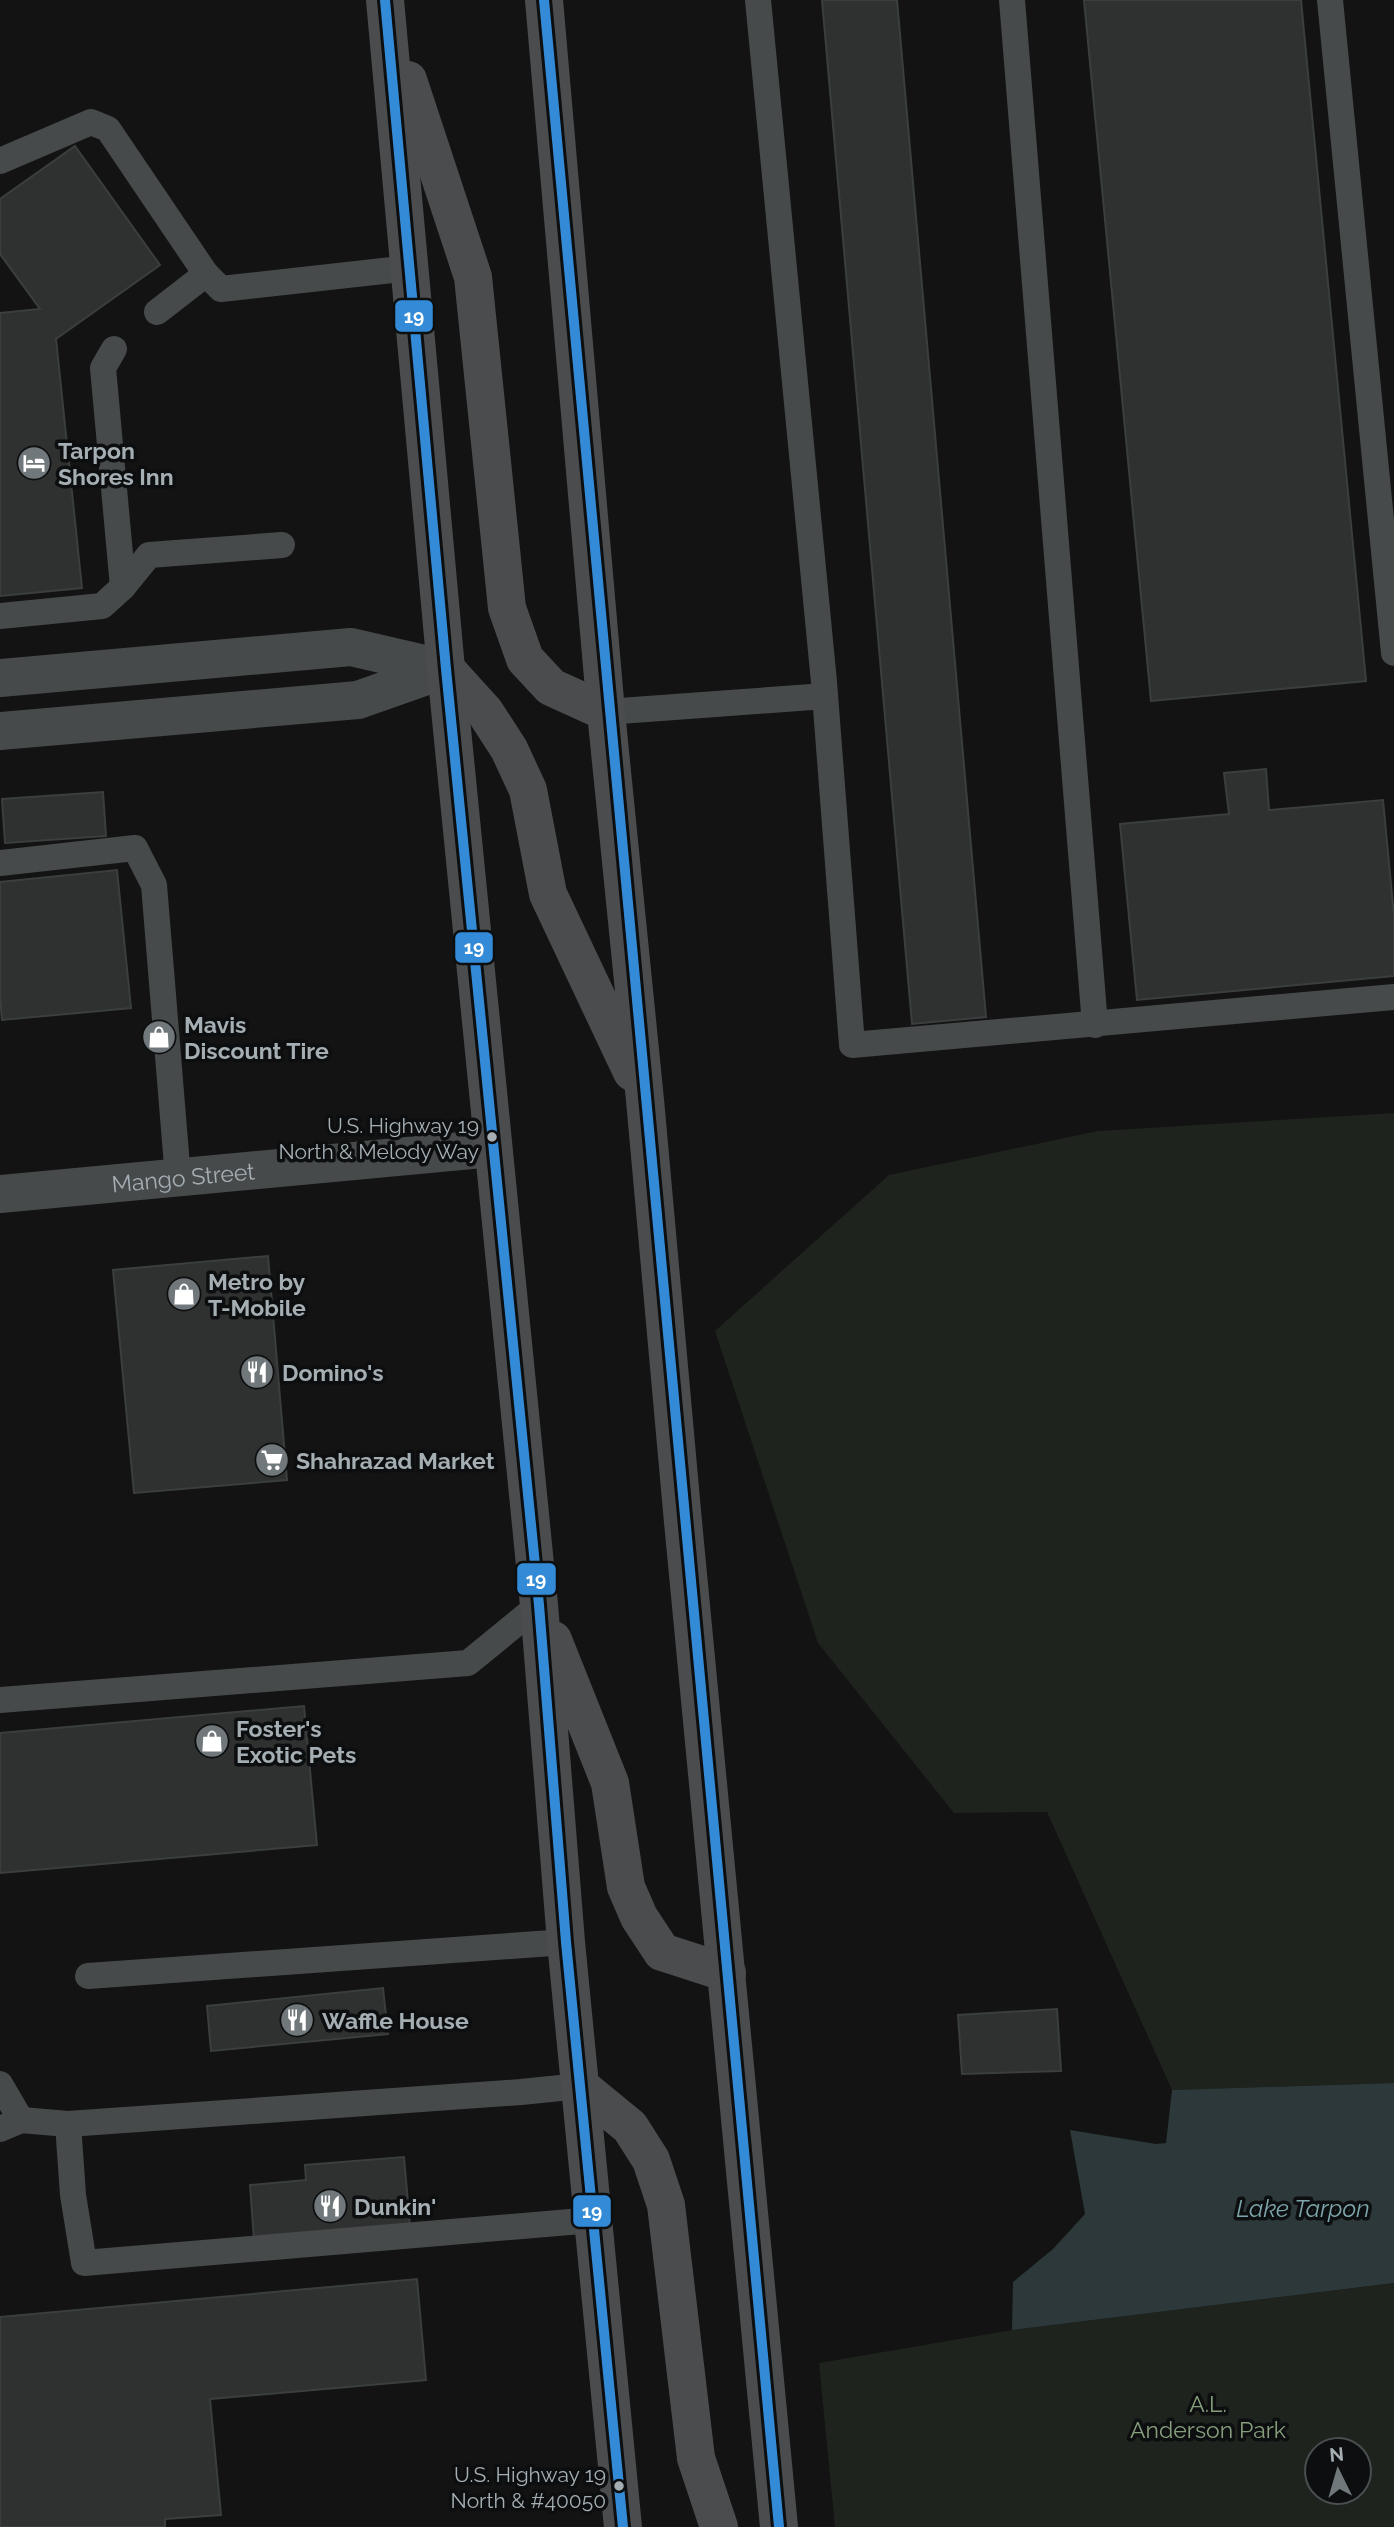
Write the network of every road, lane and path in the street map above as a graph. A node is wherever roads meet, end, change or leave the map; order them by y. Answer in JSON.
{"nodes":[{"id":1,"x":544,"y":0,"type":"edge"},
{"id":2,"x":758,"y":0,"type":"edge"},
{"id":3,"x":1012,"y":0,"type":"edge"},
{"id":4,"x":1330,"y":0,"type":"edge"},
{"id":5,"x":386,"y":7,"type":"edge"},
{"id":6,"x":0,"y":161,"type":"edge"},
{"id":7,"x":410,"y":268,"type":"junction"},
{"id":8,"x":206,"y":274,"type":"junction"},
{"id":9,"x":157,"y":312,"type":"dead end"},
{"id":10,"x":114,"y":349,"type":"dead end"},
{"id":11,"x":282,"y":545,"type":"dead end"},
{"id":12,"x":122,"y":587,"type":"junction"},
{"id":13,"x":0,"y":616,"type":"edge"},
{"id":14,"x":1394,"y":653,"type":"edge"},
{"id":15,"x":446,"y":669,"type":"junction"},
{"id":16,"x":0,"y":678,"type":"edge"},
{"id":17,"x":825,"y":696,"type":"junction"},
{"id":18,"x":606,"y":712,"type":"junction"},
{"id":19,"x":0,"y":731,"type":"edge"},
{"id":20,"x":0,"y":863,"type":"edge"},
{"id":21,"x":1394,"y":997,"type":"edge"},
{"id":22,"x":1095,"y":1025,"type":"junction"},
{"id":23,"x":645,"y":1100,"type":"junction"},
{"id":24,"x":493,"y":1148,"type":"junction"},
{"id":25,"x":178,"y":1178,"type":"junction"},
{"id":26,"x":0,"y":1194,"type":"edge"},
{"id":27,"x":539,"y":1605,"type":"junction"},
{"id":28,"x":0,"y":1700,"type":"edge"},
{"id":29,"x":566,"y":1942,"type":"junction"},
{"id":30,"x":727,"y":1973,"type":"junction"},
{"id":31,"x":88,"y":1976,"type":"dead end"},
{"id":32,"x":0,"y":2084,"type":"edge"},
{"id":33,"x":580,"y":2086,"type":"junction"},
{"id":34,"x":68,"y":2124,"type":"junction"},
{"id":35,"x":11,"y":2125,"type":"edge"},
{"id":36,"x":593,"y":2220,"type":"junction"},
{"id":37,"x":623,"y":2527,"type":"edge"},
{"id":38,"x":719,"y":2527,"type":"edge"},
{"id":39,"x":779,"y":2527,"type":"edge"}],
"edges":[{"from":1,"to":18,"type":"highway"},
{"from":2,"to":17,"type":"lane"},
{"from":3,"to":22,"type":"lane"},
{"from":4,"to":14,"type":"lane"},
{"from":5,"to":7,"type":"highway"},
{"from":5,"to":18,"type":"highway"},
{"from":6,"to":8,"type":"lane"},
{"from":7,"to":8,"type":"lane"},
{"from":7,"to":15,"type":"highway"},
{"from":8,"to":9,"type":"lane"},
{"from":10,"to":12,"type":"lane"},
{"from":11,"to":12,"type":"lane"},
{"from":12,"to":13,"type":"lane"},
{"from":15,"to":16,"type":"street"},
{"from":15,"to":19,"type":"street"},
{"from":15,"to":23,"type":"highway"},
{"from":15,"to":24,"type":"highway"},
{"from":17,"to":18,"type":"lane"},
{"from":17,"to":22,"type":"lane"},
{"from":18,"to":23,"type":"highway"},
{"from":20,"to":25,"type":"lane"},
{"from":21,"to":22,"type":"lane"},
{"from":23,"to":30,"type":"highway"},
{"from":24,"to":25,"type":"street","name":"Mango Street"},
{"from":24,"to":27,"type":"highway"},
{"from":25,"to":26,"type":"street","name":"Mango Street"},
{"from":27,"to":28,"type":"lane"},
{"from":27,"to":29,"type":"highway"},
{"from":27,"to":30,"type":"highway"},
{"from":29,"to":31,"type":"lane"},
{"from":29,"to":33,"type":"highway"},
{"from":30,"to":39,"type":"highway"},
{"from":32,"to":35,"type":"lane"},
{"from":33,"to":34,"type":"lane"},
{"from":33,"to":36,"type":"highway"},
{"from":33,"to":38,"type":"highway"},
{"from":34,"to":35,"type":"lane"},
{"from":34,"to":36,"type":"lane"},
{"from":36,"to":37,"type":"highway"}]}
